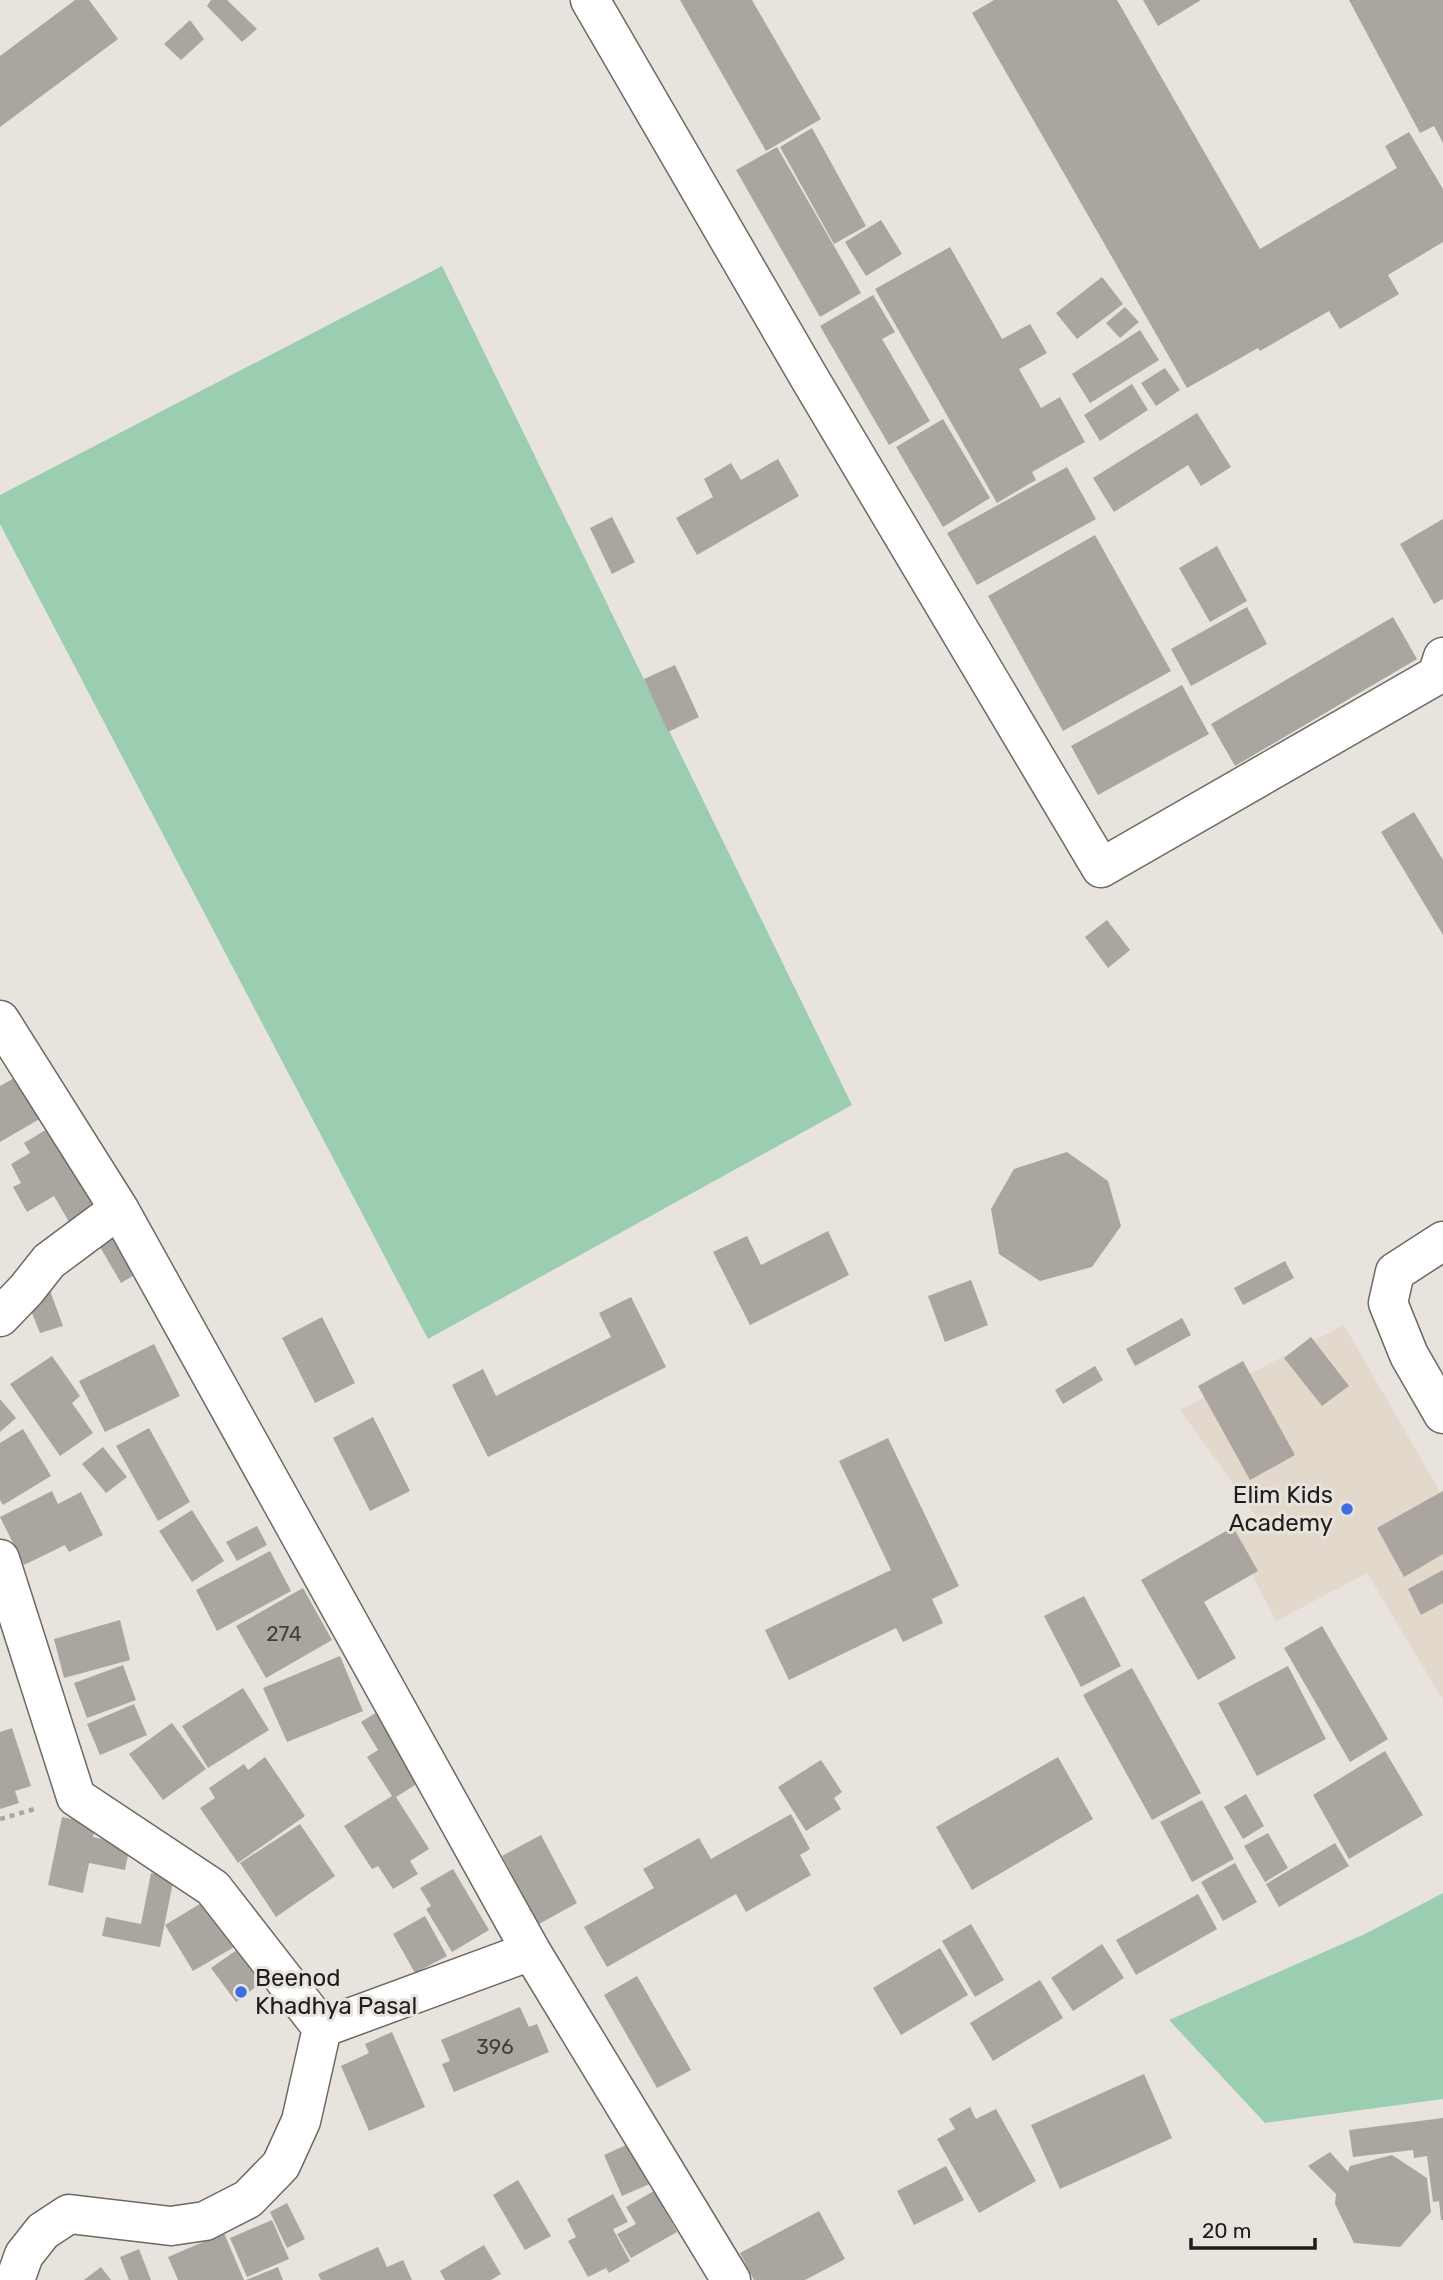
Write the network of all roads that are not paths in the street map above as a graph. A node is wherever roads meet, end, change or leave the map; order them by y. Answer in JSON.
{"nodes":[{"id":1,"x":590,"y":0,"type":"edge"},
{"id":2,"x":1443,"y":657,"type":"edge"},
{"id":3,"x":0,"y":1020,"type":"edge"},
{"id":4,"x":119,"y":1209,"type":"junction"},
{"id":5,"x":1443,"y":1241,"type":"edge"},
{"id":6,"x":0,"y":1317,"type":"edge"},
{"id":7,"x":1443,"y":1414,"type":"edge"},
{"id":8,"x":0,"y":1559,"type":"edge"},
{"id":9,"x":531,"y":1951,"type":"junction"},
{"id":10,"x":322,"y":2028,"type":"junction"},
{"id":11,"x":15,"y":2280,"type":"edge"},
{"id":12,"x":730,"y":2280,"type":"edge"}],
"edges":[{"from":1,"to":2,"type":"street"},
{"from":3,"to":4,"type":"street"},
{"from":4,"to":6,"type":"street"},
{"from":4,"to":9,"type":"street"},
{"from":5,"to":7,"type":"street"},
{"from":8,"to":10,"type":"street"},
{"from":9,"to":10,"type":"street"},
{"from":9,"to":12,"type":"street"},
{"from":10,"to":11,"type":"street"}]}
